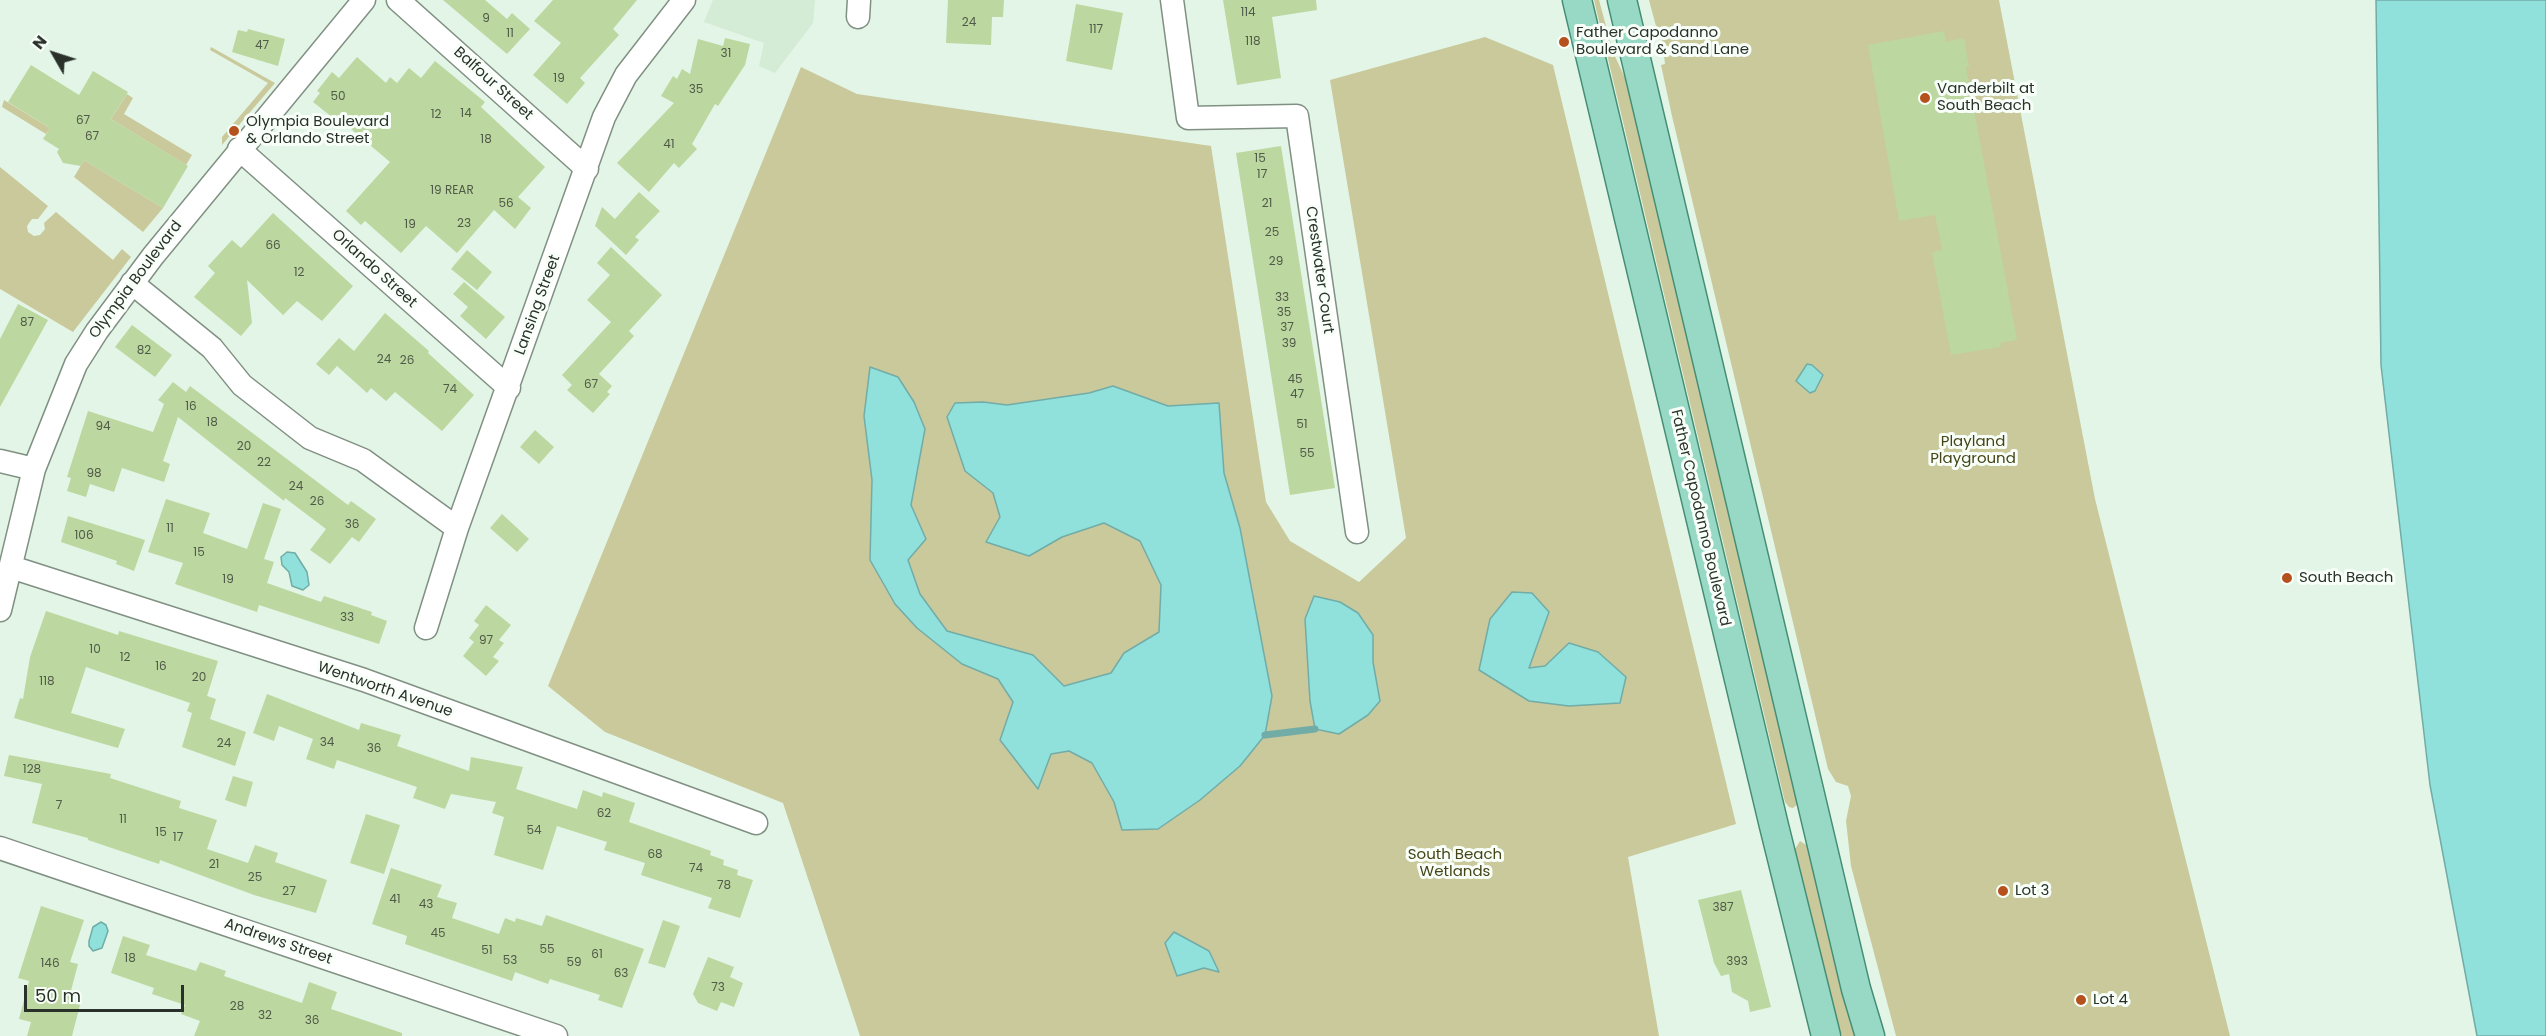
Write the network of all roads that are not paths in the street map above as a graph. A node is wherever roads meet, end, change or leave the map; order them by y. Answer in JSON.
{"nodes":[{"id":1,"x":364,"y":0,"type":"edge"},
{"id":2,"x":398,"y":0,"type":"edge"},
{"id":3,"x":684,"y":0,"type":"edge"},
{"id":4,"x":1172,"y":0,"type":"edge"},
{"id":5,"x":1577,"y":0,"type":"edge"},
{"id":6,"x":1622,"y":0,"type":"edge"},
{"id":7,"x":239,"y":148,"type":"junction"},
{"id":8,"x":587,"y":169,"type":"junction"},
{"id":9,"x":132,"y":283,"type":"junction"},
{"id":10,"x":509,"y":388,"type":"junction"},
{"id":11,"x":0,"y":460,"type":"edge"},
{"id":12,"x":34,"y":469,"type":"junction"},
{"id":13,"x":457,"y":528,"type":"junction"},
{"id":14,"x":1357,"y":532,"type":"dead end"},
{"id":15,"x":11,"y":567,"type":"junction"},
{"id":16,"x":0,"y":610,"type":"edge"},
{"id":17,"x":426,"y":628,"type":"dead end"},
{"id":18,"x":756,"y":823,"type":"dead end"},
{"id":19,"x":0,"y":848,"type":"edge"},
{"id":20,"x":556,"y":1036,"type":"edge"},
{"id":21,"x":1826,"y":1036,"type":"edge"},
{"id":22,"x":1870,"y":1036,"type":"edge"}],
"edges":[{"from":1,"to":7,"type":"street","name":"Olympia Boulevard"},
{"from":2,"to":8,"type":"street","name":"Balfour Street"},
{"from":3,"to":8,"type":"street","name":"Lansing Street"},
{"from":4,"to":14,"type":"street","name":"Crestwater Court"},
{"from":5,"to":21,"type":"main road","name":"Father Capodanno Boulevard"},
{"from":6,"to":22,"type":"main road"},
{"from":7,"to":9,"type":"street","name":"Olympia Boulevard"},
{"from":7,"to":10,"type":"street","name":"Orlando Street"},
{"from":8,"to":10,"type":"street","name":"Lansing Street"},
{"from":9,"to":12,"type":"street","name":"Olympia Boulevard"},
{"from":9,"to":13,"type":"street"},
{"from":10,"to":13,"type":"street","name":"Lansing Street"},
{"from":11,"to":12,"type":"street"},
{"from":12,"to":15,"type":"street","name":"Olympia Boulevard"},
{"from":13,"to":17,"type":"street","name":"Lansing Street"},
{"from":15,"to":16,"type":"street","name":"Olympia Boulevard"},
{"from":15,"to":18,"type":"street","name":"Wentworth Avenue"},
{"from":19,"to":20,"type":"street","name":"Andrews Street"}]}
